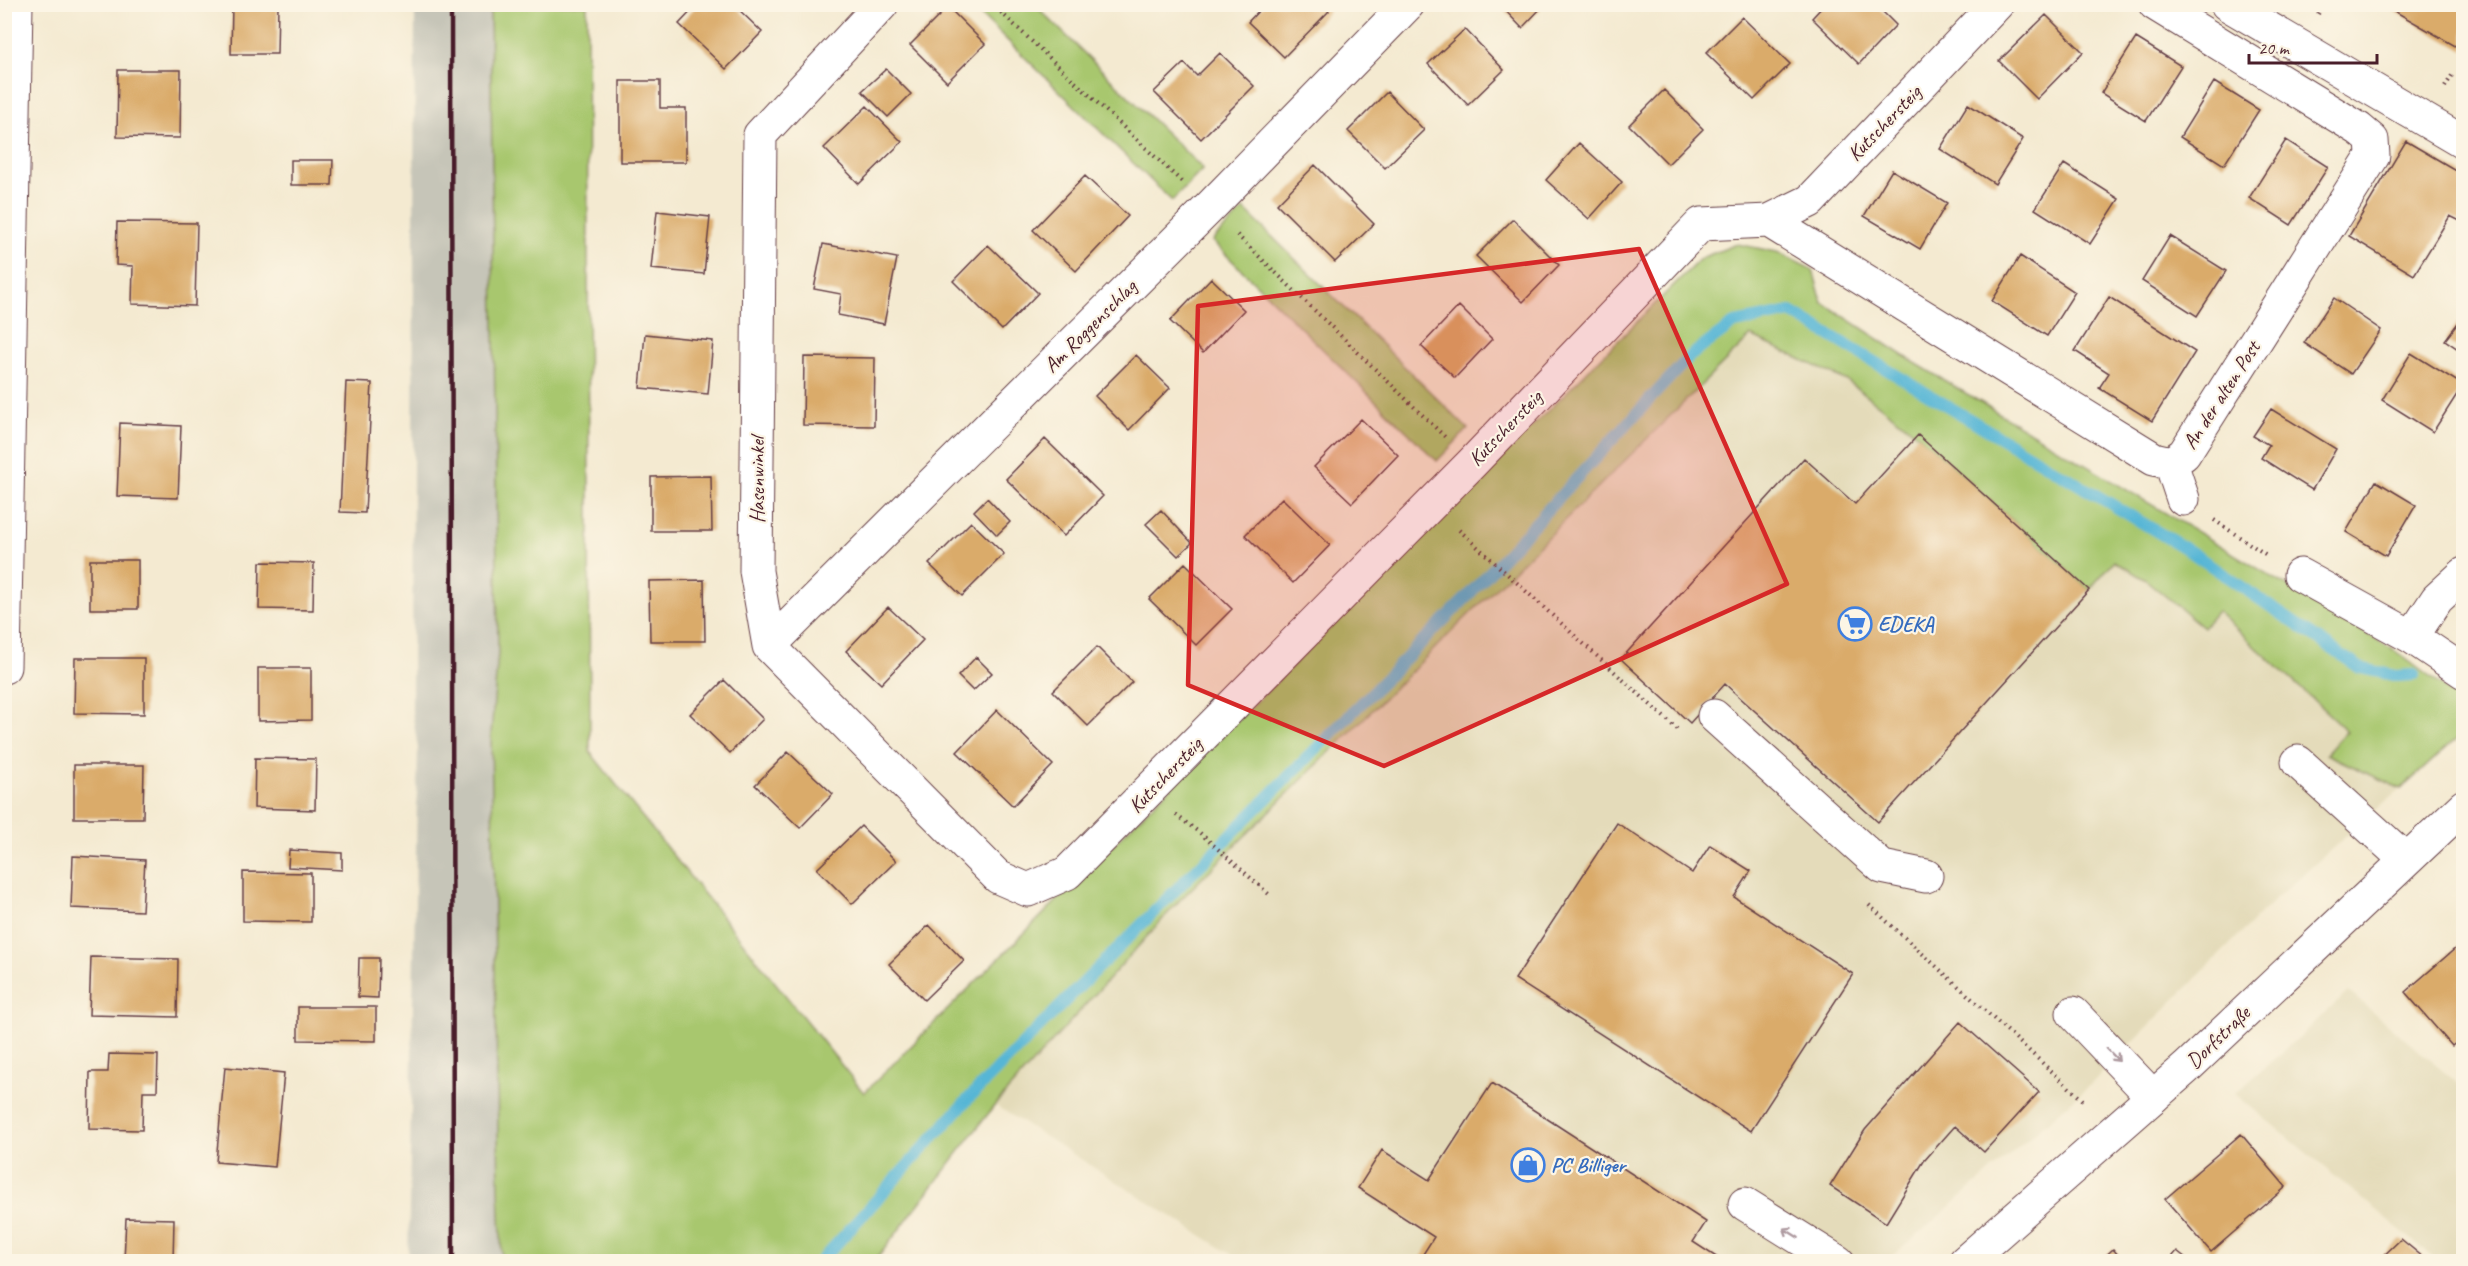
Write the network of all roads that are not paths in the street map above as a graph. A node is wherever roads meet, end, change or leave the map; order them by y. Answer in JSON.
{"nodes":[{"id":1,"x":16,"y":4,"type":"edge"},
{"id":2,"x":882,"y":4,"type":"edge"},
{"id":3,"x":1407,"y":4,"type":"edge"},
{"id":4,"x":1997,"y":4,"type":"edge"},
{"id":5,"x":2155,"y":4,"type":"edge"},
{"id":6,"x":2227,"y":4,"type":"edge"},
{"id":7,"x":2463,"y":143,"type":"edge"},
{"id":8,"x":1769,"y":221,"type":"junction"},
{"id":9,"x":2171,"y":463,"type":"junction"},
{"id":10,"x":2183,"y":499,"type":"road end"},
{"id":11,"x":2463,"y":574,"type":"edge"},
{"id":12,"x":2300,"y":575,"type":"road end"},
{"id":13,"x":2412,"y":638,"type":"junction"},
{"id":14,"x":769,"y":646,"type":"junction"},
{"id":15,"x":4,"y":666,"type":"edge"},
{"id":16,"x":2463,"y":672,"type":"edge"},
{"id":17,"x":1714,"y":716,"type":"dead end"},
{"id":18,"x":2298,"y":762,"type":"dead end"},
{"id":19,"x":2463,"y":806,"type":"edge"},
{"id":20,"x":2405,"y":859,"type":"junction"},
{"id":21,"x":1926,"y":876,"type":"dead end"},
{"id":22,"x":2073,"y":1013,"type":"dead end"},
{"id":23,"x":2153,"y":1097,"type":"junction"},
{"id":24,"x":1745,"y":1204,"type":"dead end"},
{"id":25,"x":1838,"y":1262,"type":"edge"},
{"id":26,"x":1965,"y":1262,"type":"edge"}],
"edges":[{"from":1,"to":15,"type":"street"},
{"from":2,"to":14,"type":"street","name":"Hasenwinkel"},
{"from":3,"to":14,"type":"street","name":"Am Roggenschlag"},
{"from":4,"to":8,"type":"street","name":"Kutschersteig"},
{"from":5,"to":9,"type":"street","name":"An der alten Post"},
{"from":6,"to":7,"type":"street"},
{"from":8,"to":9,"type":"street","name":"An der alten Post"},
{"from":8,"to":14,"type":"street","name":"Kutschersteig"},
{"from":9,"to":10,"type":"street"},
{"from":11,"to":13,"type":"street"},
{"from":12,"to":13,"type":"street"},
{"from":13,"to":16,"type":"street"},
{"from":17,"to":21,"type":"street"},
{"from":18,"to":20,"type":"street"},
{"from":19,"to":20,"type":"street","name":"Dorfstraße"},
{"from":20,"to":23,"type":"street","name":"Dorfstraße"},
{"from":22,"to":23,"type":"street","one_way":true},
{"from":23,"to":26,"type":"street","name":"Dorfstraße"},
{"from":25,"to":24,"type":"street","one_way":true}]}
